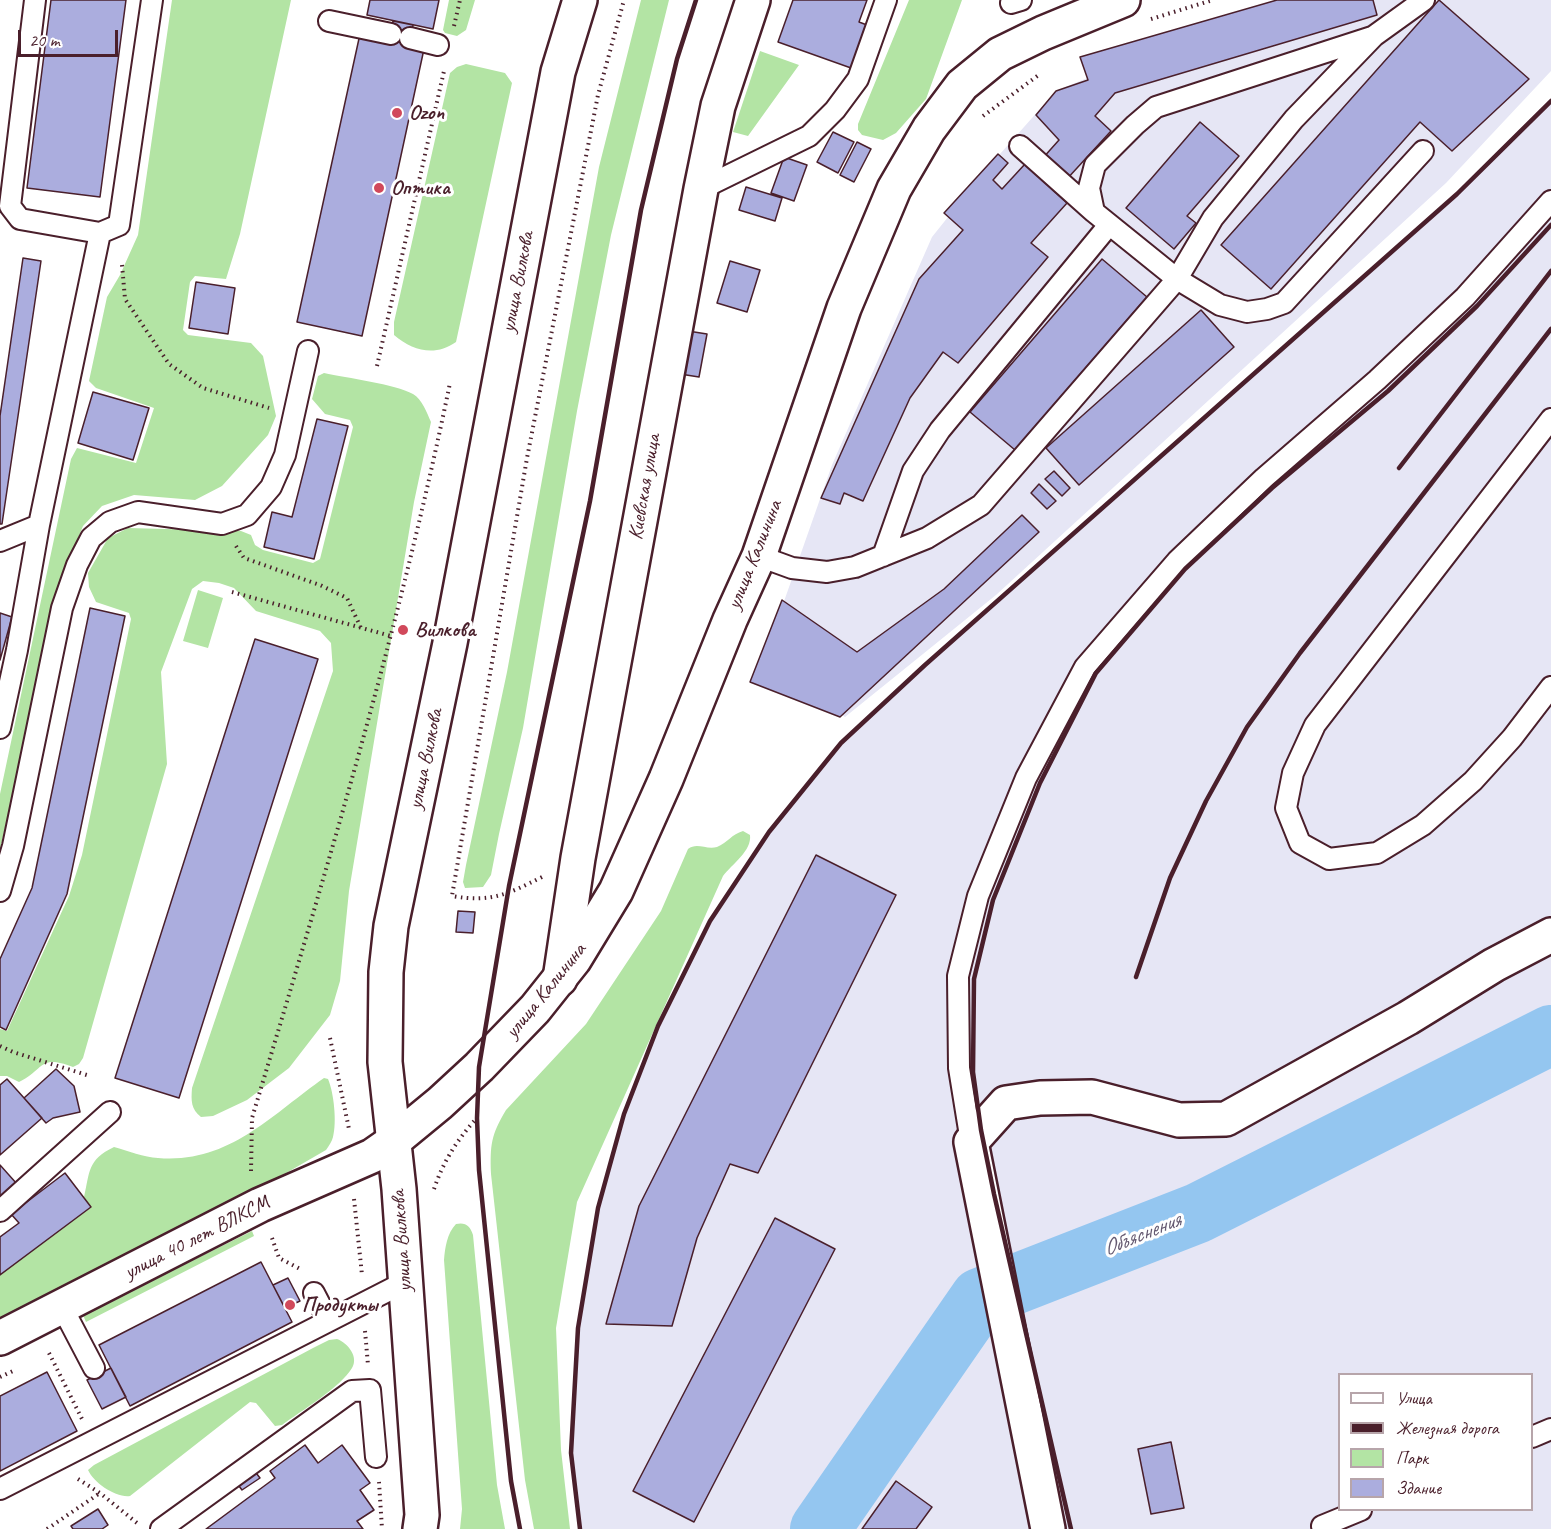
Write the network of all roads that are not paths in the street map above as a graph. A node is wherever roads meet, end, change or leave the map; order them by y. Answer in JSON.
{"nodes":[{"id":1,"x":35,"y":0,"type":"edge"},
{"id":2,"x":152,"y":0,"type":"edge"},
{"id":3,"x":580,"y":0,"type":"edge"},
{"id":4,"x":753,"y":0,"type":"edge"},
{"id":5,"x":886,"y":0,"type":"edge"},
{"id":6,"x":1123,"y":0,"type":"edge"},
{"id":7,"x":1424,"y":0,"type":"edge"},
{"id":8,"x":329,"y":21,"type":"dead end"},
{"id":9,"x":391,"y":34,"type":"dead end"},
{"id":10,"x":1374,"y":36,"type":"junction"},
{"id":11,"x":410,"y":39,"type":"dead end"},
{"id":12,"x":445,"y":39,"type":"road end"},
{"id":13,"x":1020,"y":146,"type":"dead end"},
{"id":14,"x":1423,"y":151,"type":"dead end"},
{"id":15,"x":701,"y":189,"type":"junction"},
{"id":16,"x":1551,"y":201,"type":"edge"},
{"id":17,"x":1094,"y":212,"type":"junction"},
{"id":18,"x":1109,"y":225,"type":"junction"},
{"id":19,"x":100,"y":233,"type":"junction"},
{"id":20,"x":1177,"y":279,"type":"junction"},
{"id":21,"x":308,"y":351,"type":"dead end"},
{"id":22,"x":1551,"y":419,"type":"edge"},
{"id":23,"x":39,"y":525,"type":"junction"},
{"id":24,"x":0,"y":541,"type":"edge"},
{"id":25,"x":759,"y":556,"type":"junction"},
{"id":26,"x":883,"y":556,"type":"junction"},
{"id":27,"x":1551,"y":687,"type":"edge"},
{"id":28,"x":0,"y":728,"type":"edge"},
{"id":29,"x":0,"y":891,"type":"edge"},
{"id":30,"x":1551,"y":935,"type":"edge"},
{"id":31,"x":560,"y":979,"type":"junction"},
{"id":32,"x":110,"y":1112,"type":"dead end"},
{"id":33,"x":395,"y":1140,"type":"junction"},
{"id":34,"x":971,"y":1142,"type":"junction"},
{"id":35,"x":0,"y":1211,"type":"edge"},
{"id":36,"x":405,"y":1282,"type":"junction"},
{"id":37,"x":314,"y":1293,"type":"dead end"},
{"id":38,"x":62,"y":1307,"type":"junction"},
{"id":39,"x":328,"y":1320,"type":"junction"},
{"id":40,"x":0,"y":1338,"type":"edge"},
{"id":41,"x":93,"y":1368,"type":"dead end"},
{"id":42,"x":1551,"y":1429,"type":"edge"},
{"id":43,"x":1533,"y":1437,"type":"edge"},
{"id":44,"x":376,"y":1457,"type":"road end"},
{"id":45,"x":0,"y":1489,"type":"edge"},
{"id":46,"x":1356,"y":1511,"type":"edge"},
{"id":47,"x":1322,"y":1526,"type":"dead end"},
{"id":48,"x":151,"y":1528,"type":"edge"},
{"id":49,"x":420,"y":1529,"type":"edge"},
{"id":50,"x":1048,"y":1529,"type":"edge"}],
"edges":[{"from":1,"to":19,"type":"lane"},
{"from":2,"to":19,"type":"lane"},
{"from":3,"to":33,"type":"main road","name":"улица Вилкова"},
{"from":4,"to":15,"type":"main road","name":"Киевская улица"},
{"from":5,"to":15,"type":"lane"},
{"from":6,"to":25,"type":"main road","name":"улица Калинина"},
{"from":7,"to":10,"type":"lane"},
{"from":8,"to":9,"type":"lane"},
{"from":10,"to":17,"type":"lane"},
{"from":10,"to":20,"type":"lane"},
{"from":11,"to":12,"type":"lane"},
{"from":13,"to":17,"type":"lane"},
{"from":14,"to":20,"type":"lane"},
{"from":15,"to":31,"type":"main road","name":"Киевская улица"},
{"from":16,"to":34,"type":"lane"},
{"from":17,"to":18,"type":"lane"},
{"from":18,"to":20,"type":"lane"},
{"from":18,"to":26,"type":"lane"},
{"from":19,"to":23,"type":"lane"},
{"from":20,"to":26,"type":"lane"},
{"from":21,"to":29,"type":"lane"},
{"from":22,"to":27,"type":"lane"},
{"from":23,"to":24,"type":"lane"},
{"from":23,"to":28,"type":"lane"},
{"from":25,"to":26,"type":"lane"},
{"from":25,"to":31,"type":"main road","name":"улица Калинина"},
{"from":30,"to":34,"type":"main road"},
{"from":31,"to":33,"type":"main road","name":"улица Калинина"},
{"from":32,"to":35,"type":"lane"},
{"from":33,"to":36,"type":"main road","name":"улица Вилкова"},
{"from":33,"to":38,"type":"main road","name":"улица 40 лет ВЛКСМ"},
{"from":34,"to":50,"type":"main road"},
{"from":36,"to":39,"type":"lane"},
{"from":36,"to":49,"type":"main road","name":"улица Вилкова"},
{"from":37,"to":39,"type":"lane"},
{"from":38,"to":40,"type":"main road","name":"улица 40 лет ВЛКСМ"},
{"from":38,"to":41,"type":"lane"},
{"from":39,"to":45,"type":"lane"},
{"from":42,"to":43,"type":"lane"},
{"from":44,"to":48,"type":"lane"},
{"from":46,"to":47,"type":"lane"}]}
